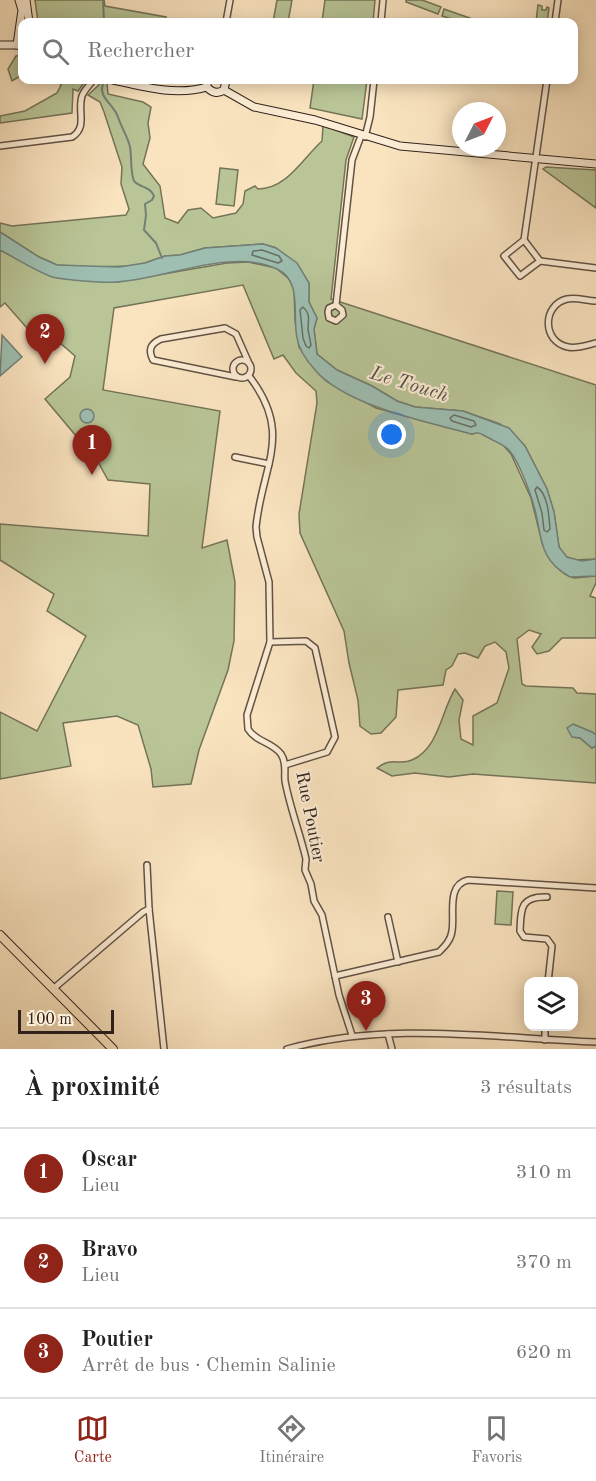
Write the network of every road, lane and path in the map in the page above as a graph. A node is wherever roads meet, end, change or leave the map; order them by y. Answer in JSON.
{"nodes":[{"id":1,"x":19,"y":0,"type":"edge"},
{"id":2,"x":26,"y":0,"type":"edge"},
{"id":3,"x":230,"y":0,"type":"edge"},
{"id":4,"x":383,"y":0,"type":"edge"},
{"id":5,"x":558,"y":0,"type":"edge"},
{"id":6,"x":22,"y":18,"type":"edge"},
{"id":7,"x":28,"y":18,"type":"edge"},
{"id":8,"x":227,"y":18,"type":"edge"},
{"id":9,"x":381,"y":18,"type":"edge"},
{"id":10,"x":556,"y":18,"type":"edge"},
{"id":11,"x":0,"y":45,"type":"edge"},
{"id":12,"x":18,"y":45,"type":"edge"},
{"id":13,"x":90,"y":84,"type":"edge"},
{"id":14,"x":135,"y":84,"type":"edge"},
{"id":15,"x":205,"y":84,"type":"edge"},
{"id":16,"x":208,"y":84,"type":"edge"},
{"id":17,"x":225,"y":84,"type":"edge"},
{"id":18,"x":374,"y":84,"type":"edge"},
{"id":19,"x":546,"y":84,"type":"edge"},
{"id":20,"x":224,"y":90,"type":"junction"},
{"id":21,"x":363,"y":136,"type":"junction"},
{"id":22,"x":0,"y":146,"type":"edge"},
{"id":23,"x":537,"y":159,"type":"junction"},
{"id":24,"x":596,"y":164,"type":"edge"},
{"id":25,"x":524,"y":240,"type":"junction"},
{"id":26,"x":540,"y":261,"type":"junction"},
{"id":27,"x":596,"y":268,"type":"edge"},
{"id":28,"x":596,"y":301,"type":"edge"},
{"id":29,"x":336,"y":305,"type":"dead end"},
{"id":30,"x":596,"y":343,"type":"edge"},
{"id":31,"x":248,"y":361,"type":"junction"},
{"id":32,"x":249,"y":376,"type":"junction"},
{"id":33,"x":236,"y":377,"type":"junction"},
{"id":34,"x":235,"y":457,"type":"dead end"},
{"id":35,"x":269,"y":464,"type":"junction"},
{"id":36,"x":270,"y":642,"type":"junction"},
{"id":37,"x":285,"y":765,"type":"junction"},
{"id":38,"x":147,"y":865,"type":"dead end"},
{"id":39,"x":596,"y":888,"type":"edge"},
{"id":40,"x":547,"y":897,"type":"dead end"},
{"id":41,"x":149,"y":909,"type":"junction"},
{"id":42,"x":388,"y":917,"type":"dead end"},
{"id":43,"x":0,"y":935,"type":"edge"},
{"id":44,"x":398,"y":962,"type":"junction"},
{"id":45,"x":335,"y":976,"type":"junction"},
{"id":46,"x":548,"y":977,"type":"edge"},
{"id":47,"x":53,"y":989,"type":"junction"},
{"id":48,"x":545,"y":1031,"type":"edge"},
{"id":49,"x":388,"y":1034,"type":"junction"},
{"id":50,"x":352,"y":1035,"type":"junction"},
{"id":51,"x":545,"y":1040,"type":"junction"},
{"id":52,"x":596,"y":1042,"type":"edge"},
{"id":53,"x":113,"y":1049,"type":"edge"},
{"id":54,"x":164,"y":1049,"type":"edge"},
{"id":55,"x":287,"y":1049,"type":"edge"},
{"id":56,"x":392,"y":1049,"type":"edge"}],
"edges":[{"from":1,"to":6,"type":"street"},
{"from":2,"to":7,"type":"street"},
{"from":3,"to":8,"type":"street"},
{"from":4,"to":9,"type":"street"},
{"from":5,"to":10,"type":"street"},
{"from":11,"to":12,"type":"street"},
{"from":13,"to":22,"type":"street"},
{"from":14,"to":15,"type":"street"},
{"from":16,"to":20,"type":"street"},
{"from":17,"to":20,"type":"street"},
{"from":18,"to":21,"type":"street"},
{"from":19,"to":23,"type":"street"},
{"from":20,"to":21,"type":"street"},
{"from":21,"to":23,"type":"street"},
{"from":21,"to":29,"type":"street"},
{"from":23,"to":24,"type":"street"},
{"from":23,"to":25,"type":"street"},
{"from":25,"to":26,"type":"street"},
{"from":25,"to":26,"type":"street"},
{"from":26,"to":27,"type":"street"},
{"from":28,"to":30,"type":"street"},
{"from":31,"to":32,"type":"street","name":"Rue Poutier"},
{"from":31,"to":33,"type":"street"},
{"from":31,"to":33,"type":"street","name":"Rue Poutier"},
{"from":32,"to":33,"type":"street","name":"Rue Poutier"},
{"from":32,"to":35,"type":"street","name":"Rue Poutier"},
{"from":34,"to":35,"type":"street"},
{"from":35,"to":36,"type":"street","name":"Rue Poutier"},
{"from":36,"to":37,"type":"street","name":"Rue Poutier"},
{"from":36,"to":37,"type":"street"},
{"from":37,"to":45,"type":"street","name":"Rue Poutier"},
{"from":38,"to":41,"type":"street"},
{"from":39,"to":44,"type":"street"},
{"from":40,"to":46,"type":"street"},
{"from":41,"to":47,"type":"street"},
{"from":41,"to":54,"type":"street"},
{"from":42,"to":44,"type":"street"},
{"from":43,"to":47,"type":"main road"},
{"from":44,"to":45,"type":"street"},
{"from":45,"to":50,"type":"street","name":"Rue Poutier"},
{"from":47,"to":53,"type":"main road"},
{"from":48,"to":51,"type":"street"},
{"from":49,"to":50,"type":"street"},
{"from":49,"to":51,"type":"street"},
{"from":49,"to":56,"type":"street"},
{"from":50,"to":55,"type":"street"},
{"from":51,"to":52,"type":"street"}]}
